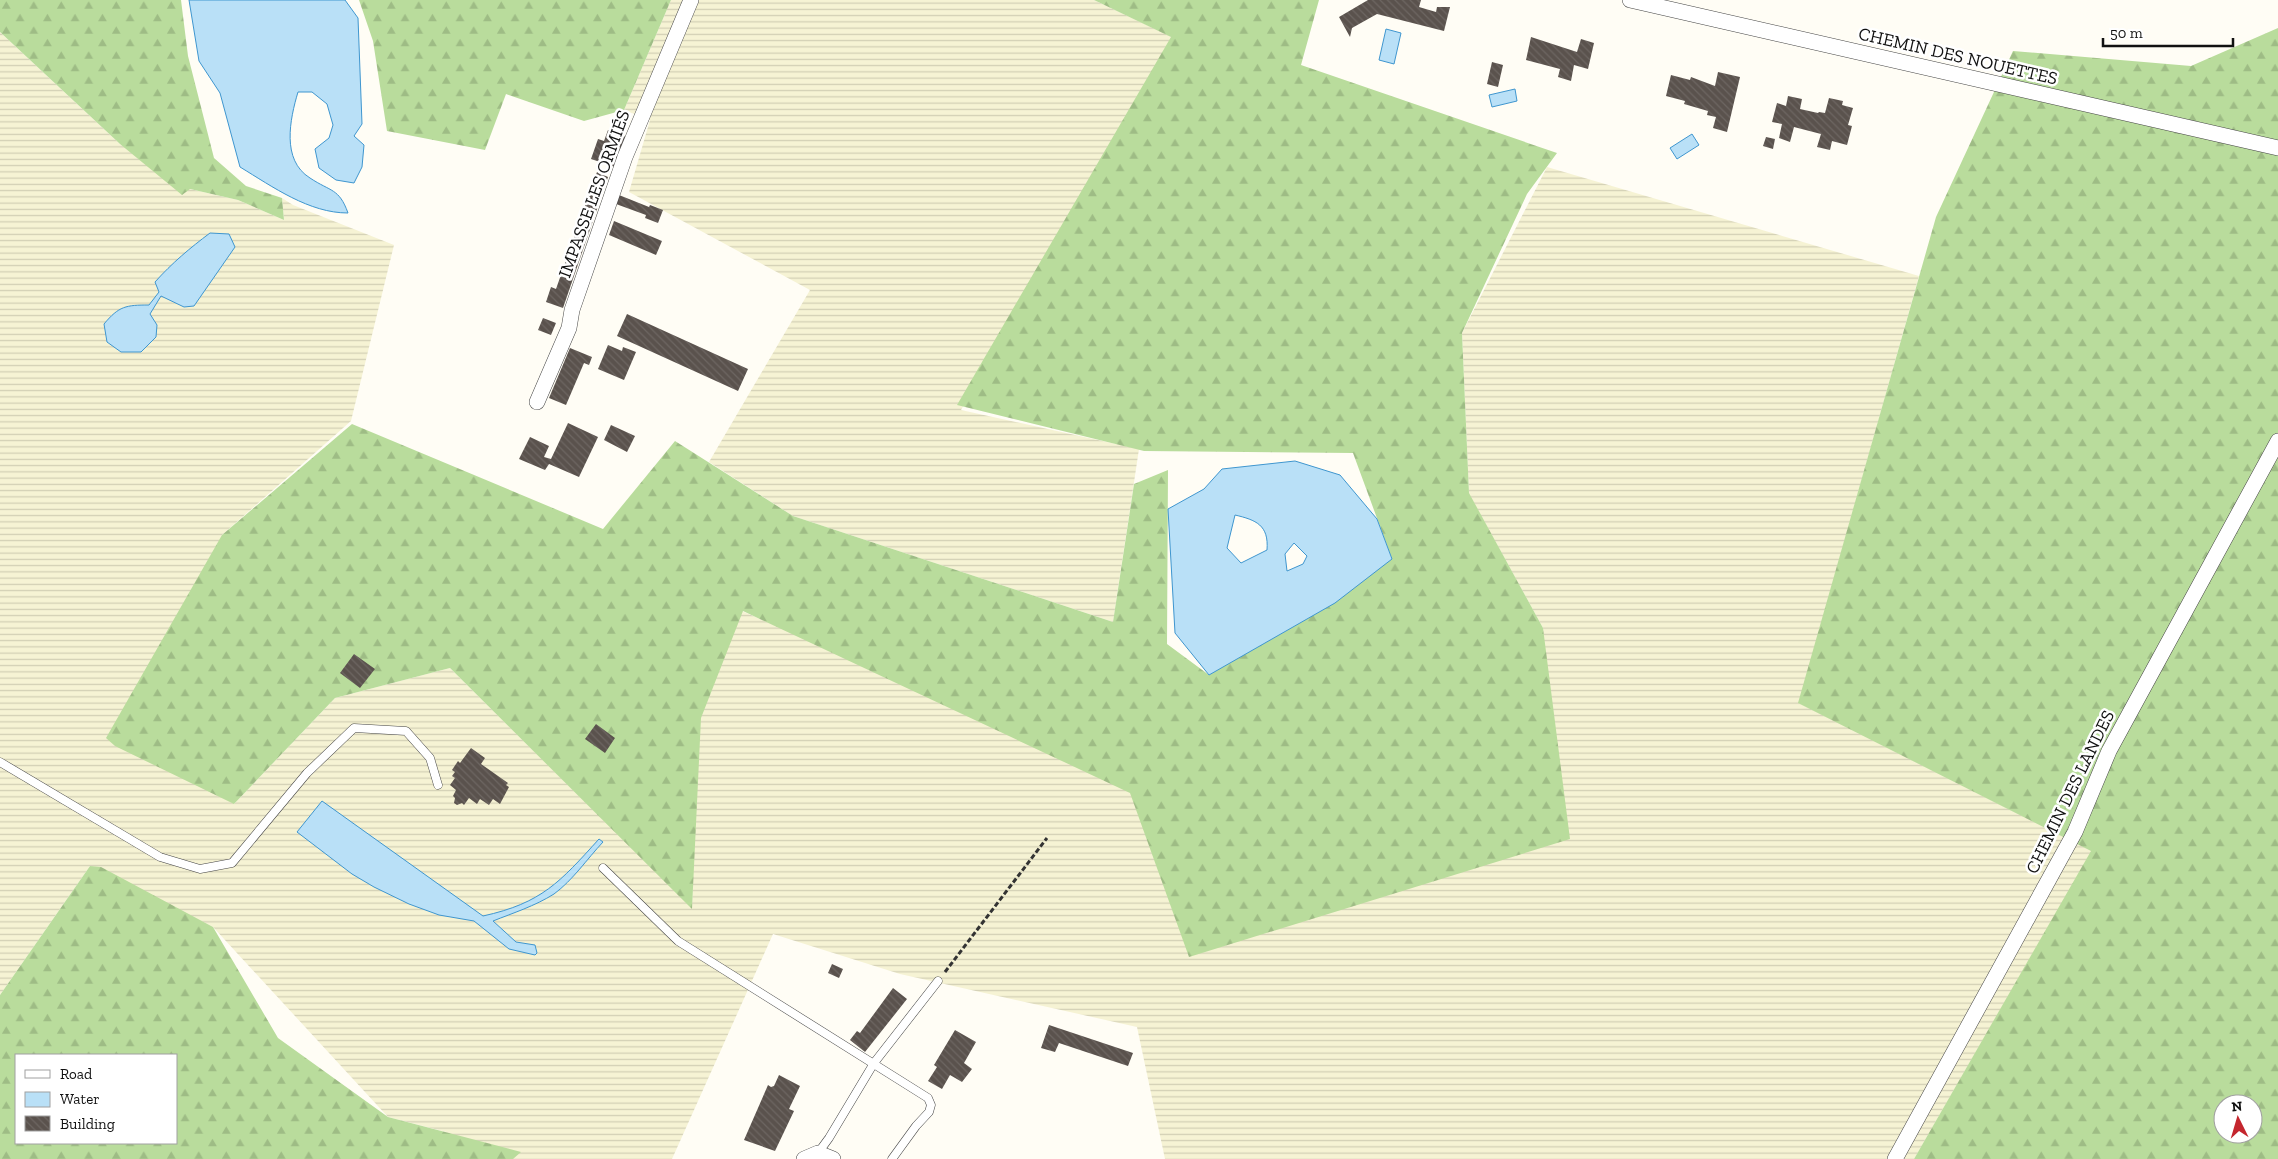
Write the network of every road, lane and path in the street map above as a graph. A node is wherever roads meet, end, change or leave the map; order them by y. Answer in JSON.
{"nodes":[{"id":1,"x":691,"y":0,"type":"edge"},
{"id":2,"x":1630,"y":0,"type":"edge"},
{"id":3,"x":2278,"y":148,"type":"edge"},
{"id":4,"x":537,"y":402,"type":"dead end"},
{"id":5,"x":2278,"y":441,"type":"edge"},
{"id":6,"x":0,"y":762,"type":"edge"},
{"id":7,"x":438,"y":785,"type":"dead end"},
{"id":8,"x":1047,"y":838,"type":"dead end"},
{"id":9,"x":603,"y":868,"type":"dead end"},
{"id":10,"x":938,"y":981,"type":"joint"},
{"id":11,"x":874,"y":1063,"type":"junction"},
{"id":12,"x":811,"y":1156,"type":"edge"},
{"id":13,"x":833,"y":1159,"type":"edge"},
{"id":14,"x":892,"y":1159,"type":"edge"},
{"id":15,"x":1895,"y":1159,"type":"edge"}],
"edges":[{"from":1,"to":4,"type":"street","name":"IMPASSE LES ORMIÉS"},
{"from":2,"to":3,"type":"street","name":"CHEMIN DES NOUETTES"},
{"from":5,"to":15,"type":"street","name":"CHEMIN DES LANDES"},
{"from":6,"to":7,"type":"lane"},
{"from":8,"to":10,"type":"path"},
{"from":9,"to":11,"type":"lane"},
{"from":10,"to":11,"type":"lane"},
{"from":11,"to":12,"type":"lane"},
{"from":11,"to":14,"type":"lane"},
{"from":12,"to":13,"type":"street"}]}
